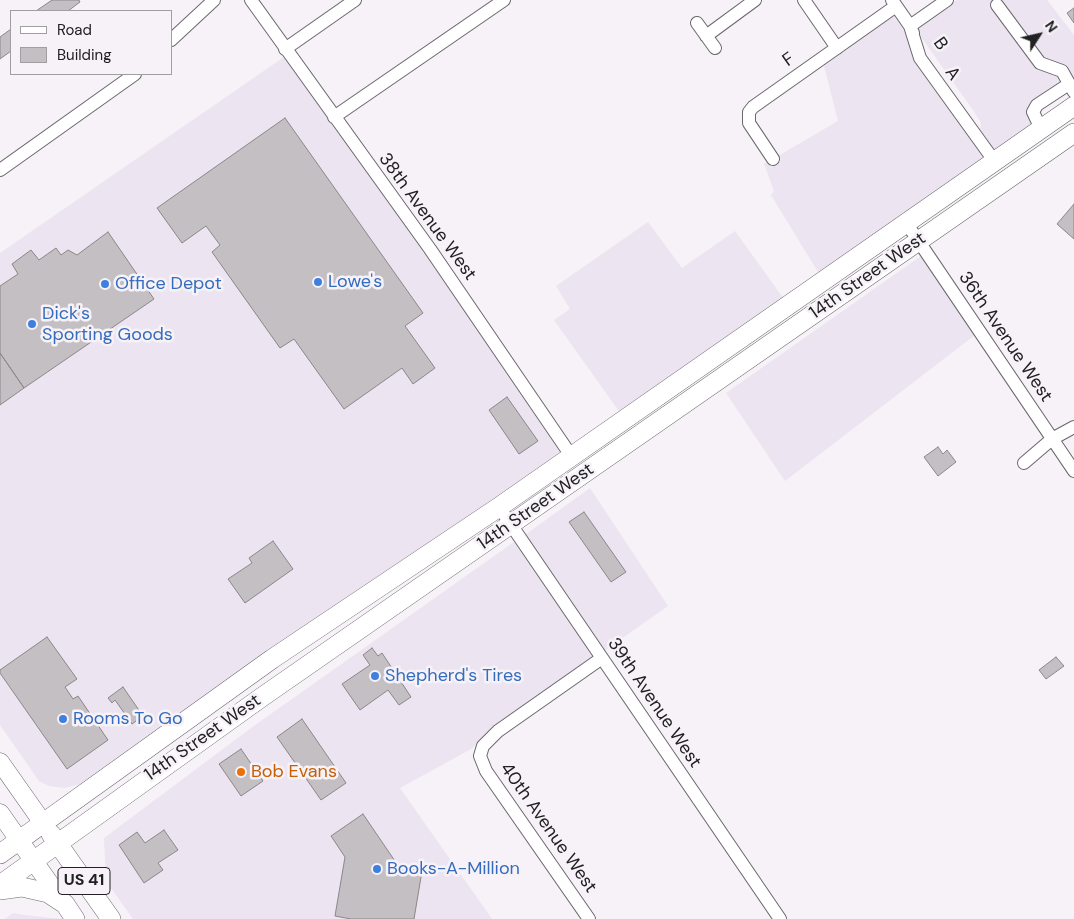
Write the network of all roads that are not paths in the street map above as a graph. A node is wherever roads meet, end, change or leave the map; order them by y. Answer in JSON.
{"nodes":[{"id":1,"x":214,"y":0,"type":"edge"},
{"id":2,"x":251,"y":0,"type":"edge"},
{"id":3,"x":355,"y":0,"type":"edge"},
{"id":4,"x":504,"y":0,"type":"edge"},
{"id":5,"x":755,"y":0,"type":"edge"},
{"id":6,"x":804,"y":0,"type":"edge"},
{"id":7,"x":946,"y":0,"type":"edge"},
{"id":8,"x":894,"y":3,"type":"edge"},
{"id":9,"x":997,"y":5,"type":"dead end"},
{"id":10,"x":697,"y":23,"type":"dead end"},
{"id":11,"x":910,"y":26,"type":"junction"},
{"id":12,"x":706,"y":36,"type":"junction"},
{"id":13,"x":172,"y":39,"type":"edge"},
{"id":14,"x":286,"y":48,"type":"junction"},
{"id":15,"x":715,"y":48,"type":"dead end"},
{"id":16,"x":837,"y":48,"type":"junction"},
{"id":17,"x":134,"y":75,"type":"edge"},
{"id":18,"x":1072,"y":88,"type":"edge"},
{"id":19,"x":1074,"y":106,"type":"edge"},
{"id":20,"x":334,"y":117,"type":"junction"},
{"id":21,"x":1041,"y":129,"type":"junction"},
{"id":22,"x":1074,"y":133,"type":"edge"},
{"id":23,"x":772,"y":159,"type":"dead end"},
{"id":24,"x":995,"y":162,"type":"junction"},
{"id":25,"x":0,"y":170,"type":"edge"},
{"id":26,"x":907,"y":224,"type":"junction"},
{"id":27,"x":918,"y":240,"type":"junction"},
{"id":28,"x":624,"y":420,"type":"junction"},
{"id":29,"x":651,"y":427,"type":"junction"},
{"id":30,"x":1074,"y":427,"type":"edge"},
{"id":31,"x":1052,"y":439,"type":"junction"},
{"id":32,"x":572,"y":457,"type":"junction"},
{"id":33,"x":1024,"y":463,"type":"dead end"},
{"id":34,"x":1074,"y":471,"type":"edge"},
{"id":35,"x":499,"y":507,"type":"junction"},
{"id":36,"x":510,"y":525,"type":"junction"},
{"id":37,"x":319,"y":628,"type":"junction"},
{"id":38,"x":602,"y":658,"type":"junction"},
{"id":39,"x":242,"y":712,"type":"junction"},
{"id":40,"x":0,"y":762,"type":"edge"},
{"id":41,"x":0,"y":813,"type":"edge"},
{"id":42,"x":43,"y":823,"type":"junction"},
{"id":43,"x":19,"y":840,"type":"junction"},
{"id":44,"x":57,"y":844,"type":"junction"},
{"id":45,"x":0,"y":854,"type":"edge"},
{"id":46,"x":34,"y":861,"type":"junction"},
{"id":47,"x":0,"y":885,"type":"edge"},
{"id":48,"x":0,"y":890,"type":"edge"},
{"id":49,"x":70,"y":912,"type":"edge"},
{"id":50,"x":111,"y":919,"type":"edge"},
{"id":51,"x":589,"y":919,"type":"edge"},
{"id":52,"x":780,"y":919,"type":"edge"}],
"edges":[{"from":1,"to":13,"type":"street"},
{"from":2,"to":14,"type":"street","name":"38th Avenue West"},
{"from":3,"to":14,"type":"street"},
{"from":4,"to":20,"type":"street"},
{"from":5,"to":12,"type":"street"},
{"from":6,"to":16,"type":"street"},
{"from":7,"to":11,"type":"street"},
{"from":8,"to":11,"type":"street","name":"A"},
{"from":8,"to":16,"type":"street","name":"F"},
{"from":9,"to":18,"type":"street"},
{"from":10,"to":12,"type":"street"},
{"from":11,"to":24,"type":"street","name":"A"},
{"from":12,"to":15,"type":"street"},
{"from":14,"to":20,"type":"street","name":"38th Avenue West"},
{"from":16,"to":23,"type":"street","name":"F"},
{"from":17,"to":25,"type":"street"},
{"from":18,"to":21,"type":"street"},
{"from":19,"to":21,"type":"main road","name":"14th Street West"},
{"from":20,"to":32,"type":"street","name":"38th Avenue West"},
{"from":21,"to":24,"type":"main road","name":"14th Street West"},
{"from":22,"to":27,"type":"main road","name":"14th Street West"},
{"from":24,"to":26,"type":"main road","name":"14th Street West"},
{"from":26,"to":27,"type":"street","name":"36th Avenue West"},
{"from":26,"to":28,"type":"main road","name":"14th Street West"},
{"from":27,"to":29,"type":"main road","name":"14th Street West"},
{"from":27,"to":31,"type":"street","name":"36th Avenue West"},
{"from":28,"to":29,"type":"street"},
{"from":28,"to":32,"type":"main road","name":"14th Street West"},
{"from":29,"to":36,"type":"main road","name":"14th Street West"},
{"from":30,"to":31,"type":"street"},
{"from":31,"to":33,"type":"street"},
{"from":31,"to":34,"type":"street","name":"36th Avenue West"},
{"from":32,"to":35,"type":"main road","name":"14th Street West"},
{"from":35,"to":36,"type":"street","name":"39th Avenue West"},
{"from":35,"to":37,"type":"main road","name":"14th Street West"},
{"from":36,"to":38,"type":"street","name":"39th Avenue West"},
{"from":36,"to":39,"type":"main road","name":"14th Street West"},
{"from":37,"to":39,"type":"main road"},
{"from":37,"to":42,"type":"main road","name":"14th Street West"},
{"from":38,"to":51,"type":"street","name":"40th Avenue West"},
{"from":38,"to":52,"type":"street","name":"39th Avenue West"},
{"from":39,"to":44,"type":"main road","name":"14th Street West"},
{"from":40,"to":42,"type":"main road"},
{"from":41,"to":43,"type":"main road"},
{"from":42,"to":43,"type":"main road","name":"14th Street West"},
{"from":42,"to":44,"type":"main road","number":"US 41"},
{"from":43,"to":45,"type":"main road","name":"14th Street West"},
{"from":43,"to":46,"type":"main road"},
{"from":44,"to":46,"type":"main road","name":"14th Street West"},
{"from":44,"to":50,"type":"main road","number":"US 41"},
{"from":46,"to":47,"type":"main road","name":"14th Street West"},
{"from":46,"to":49,"type":"main road"},
{"from":48,"to":49,"type":"main road","number":"US 41"}]}
